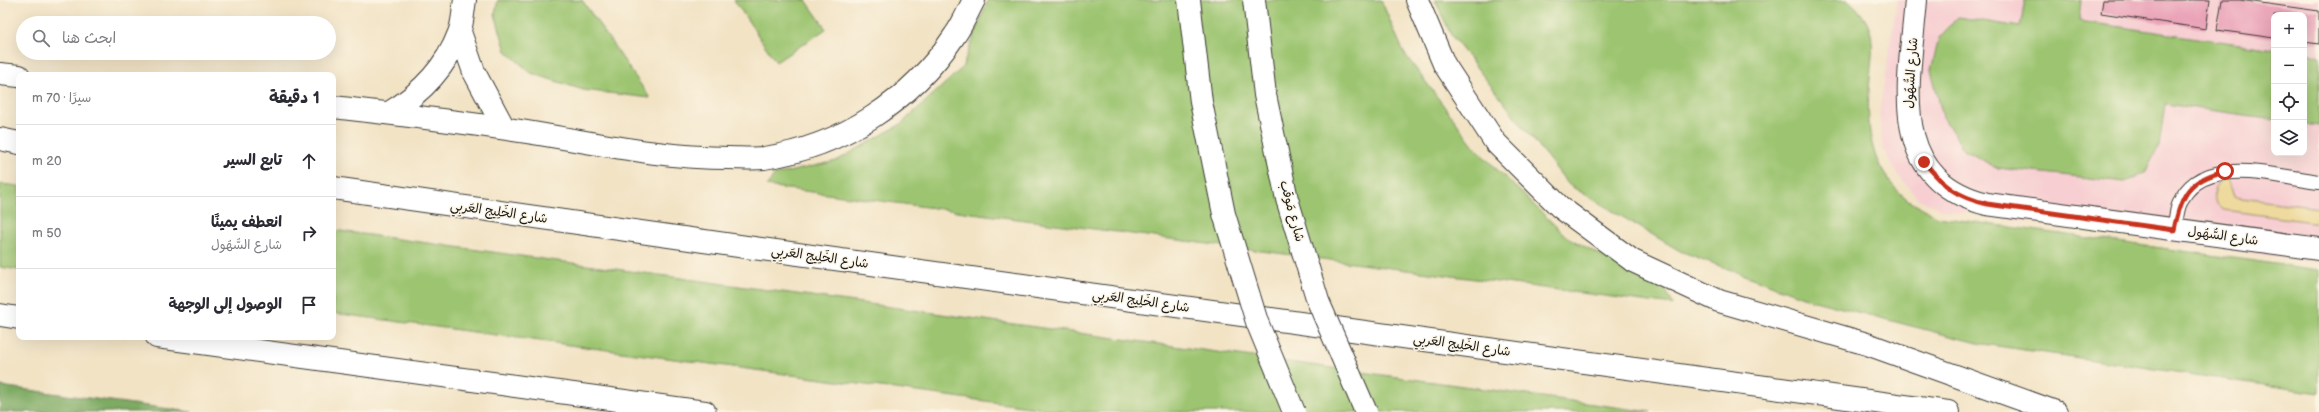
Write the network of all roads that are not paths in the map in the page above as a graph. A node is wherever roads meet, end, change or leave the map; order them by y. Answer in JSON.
{"nodes":[{"id":1,"x":465,"y":0,"type":"edge"},
{"id":2,"x":974,"y":0,"type":"edge"},
{"id":3,"x":1189,"y":0,"type":"edge"},
{"id":4,"x":1254,"y":0,"type":"edge"},
{"id":5,"x":1417,"y":0,"type":"edge"},
{"id":6,"x":1916,"y":0,"type":"edge"},
{"id":7,"x":460,"y":32,"type":"junction"},
{"id":8,"x":0,"y":74,"type":"edge"},
{"id":9,"x":16,"y":76,"type":"edge"},
{"id":10,"x":336,"y":107,"type":"edge"},
{"id":11,"x":389,"y":113,"type":"junction"},
{"id":12,"x":504,"y":128,"type":"junction"},
{"id":13,"x":0,"y":140,"type":"edge"},
{"id":14,"x":16,"y":143,"type":"edge"},
{"id":15,"x":2319,"y":182,"type":"edge"},
{"id":16,"x":336,"y":188,"type":"edge"},
{"id":17,"x":2174,"y":230,"type":"junction"},
{"id":18,"x":2319,"y":250,"type":"edge"},
{"id":19,"x":0,"y":315,"type":"edge"},
{"id":20,"x":16,"y":318,"type":"edge"},
{"id":21,"x":179,"y":340,"type":"edge"},
{"id":22,"x":705,"y":412,"type":"edge"},
{"id":23,"x":1294,"y":412,"type":"edge"},
{"id":24,"x":1366,"y":412,"type":"edge"},
{"id":25,"x":1948,"y":412,"type":"edge"},
{"id":26,"x":2056,"y":412,"type":"edge"}],
"edges":[{"from":1,"to":7,"type":"main road"},
{"from":2,"to":12,"type":"main road"},
{"from":3,"to":23,"type":"main road","bridge":true},
{"from":4,"to":24,"type":"main road","name":"شارع مَوقب","bridge":true},
{"from":5,"to":26,"type":"main road"},
{"from":6,"to":17,"type":"main road","name":"شارع السُّهُول"},
{"from":7,"to":11,"type":"main road"},
{"from":7,"to":12,"type":"main road"},
{"from":8,"to":9,"type":"main road"},
{"from":10,"to":11,"type":"main road"},
{"from":11,"to":12,"type":"main road"},
{"from":13,"to":14,"type":"main road"},
{"from":15,"to":17,"type":"lane"},
{"from":16,"to":25,"type":"main road","name":"شارع الخَلِيج العَربِي"},
{"from":17,"to":18,"type":"main road","name":"شارع السُّهُول"},
{"from":19,"to":20,"type":"main road"},
{"from":21,"to":22,"type":"main road"}]}
